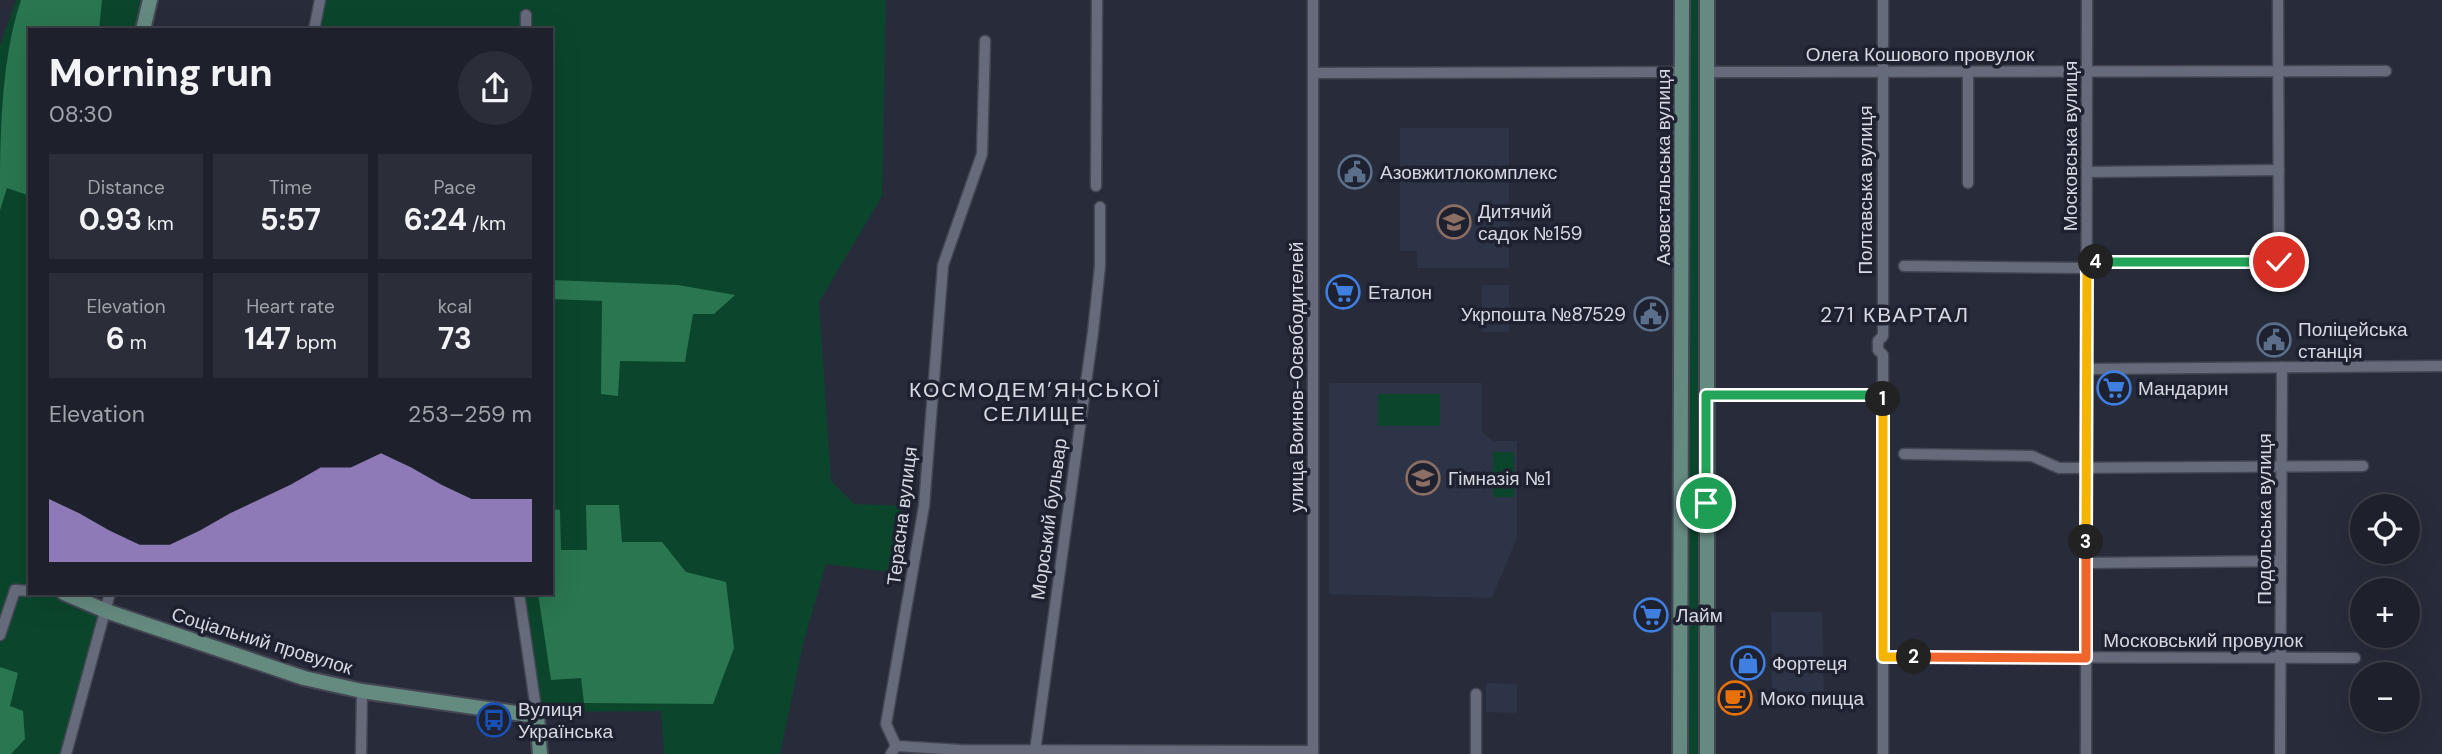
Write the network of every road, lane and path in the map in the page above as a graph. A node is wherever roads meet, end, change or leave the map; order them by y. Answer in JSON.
{"nodes":[{"id":1,"x":150,"y":0,"type":"edge"},
{"id":2,"x":320,"y":0,"type":"edge"},
{"id":3,"x":1097,"y":0,"type":"edge"},
{"id":4,"x":1313,"y":0,"type":"edge"},
{"id":5,"x":1682,"y":0,"type":"edge"},
{"id":6,"x":1707,"y":0,"type":"edge"},
{"id":7,"x":1883,"y":0,"type":"edge"},
{"id":8,"x":2087,"y":0,"type":"edge"},
{"id":9,"x":2278,"y":0,"type":"edge"},
{"id":10,"x":526,"y":15,"type":"dead end"},
{"id":11,"x":144,"y":28,"type":"edge"},
{"id":12,"x":314,"y":28,"type":"edge"},
{"id":13,"x":526,"y":28,"type":"edge"},
{"id":14,"x":985,"y":41,"type":"dead end"},
{"id":15,"x":2087,"y":71,"type":"junction"},
{"id":16,"x":2278,"y":71,"type":"junction"},
{"id":17,"x":2386,"y":71,"type":"dead end"},
{"id":18,"x":1682,"y":72,"type":"junction"},
{"id":19,"x":1706,"y":72,"type":"junction"},
{"id":20,"x":1883,"y":72,"type":"junction"},
{"id":21,"x":1968,"y":72,"type":"junction"},
{"id":22,"x":1313,"y":73,"type":"junction"},
{"id":23,"x":2279,"y":170,"type":"junction"},
{"id":24,"x":2087,"y":172,"type":"junction"},
{"id":25,"x":1968,"y":183,"type":"dead end"},
{"id":26,"x":1096,"y":187,"type":"dead end"},
{"id":27,"x":1100,"y":207,"type":"dead end"},
{"id":28,"x":2087,"y":265,"type":"junction"},
{"id":29,"x":1904,"y":266,"type":"dead end"},
{"id":30,"x":2442,"y":366,"type":"edge"},
{"id":31,"x":2282,"y":367,"type":"junction"},
{"id":32,"x":2087,"y":369,"type":"junction"},
{"id":33,"x":1681,"y":395,"type":"junction"},
{"id":34,"x":1706,"y":395,"type":"junction"},
{"id":35,"x":1883,"y":395,"type":"junction"},
{"id":36,"x":1904,"y":454,"type":"dead end"},
{"id":37,"x":2363,"y":466,"type":"dead end"},
{"id":38,"x":2282,"y":467,"type":"junction"},
{"id":39,"x":2087,"y":468,"type":"junction"},
{"id":40,"x":2281,"y":561,"type":"junction"},
{"id":41,"x":2086,"y":563,"type":"junction"},
{"id":42,"x":28,"y":591,"type":"edge"},
{"id":43,"x":69,"y":595,"type":"edge"},
{"id":44,"x":110,"y":595,"type":"edge"},
{"id":45,"x":519,"y":595,"type":"edge"},
{"id":46,"x":106,"y":611,"type":"junction"},
{"id":47,"x":1681,"y":634,"type":"junction"},
{"id":48,"x":1706,"y":634,"type":"junction"},
{"id":49,"x":0,"y":635,"type":"edge"},
{"id":50,"x":1883,"y":657,"type":"junction"},
{"id":51,"x":2086,"y":658,"type":"junction"},
{"id":52,"x":2281,"y":658,"type":"junction"},
{"id":53,"x":2355,"y":658,"type":"dead end"},
{"id":54,"x":362,"y":691,"type":"junction"},
{"id":55,"x":1476,"y":694,"type":"dead end"},
{"id":56,"x":537,"y":716,"type":"junction"},
{"id":57,"x":894,"y":750,"type":"edge"},
{"id":58,"x":1035,"y":751,"type":"junction"},
{"id":59,"x":1313,"y":753,"type":"edge"},
{"id":60,"x":66,"y":754,"type":"edge"},
{"id":61,"x":361,"y":754,"type":"edge"},
{"id":62,"x":540,"y":754,"type":"edge"},
{"id":63,"x":1476,"y":754,"type":"edge"},
{"id":64,"x":1680,"y":754,"type":"edge"},
{"id":65,"x":1707,"y":754,"type":"edge"},
{"id":66,"x":1883,"y":754,"type":"edge"},
{"id":67,"x":2086,"y":754,"type":"edge"},
{"id":68,"x":2280,"y":754,"type":"edge"}],
"edges":[{"from":1,"to":11,"type":"street"},
{"from":2,"to":12,"type":"street"},
{"from":3,"to":26,"type":"street"},
{"from":4,"to":22,"type":"street","name":"улица Воинов-Освободителей"},
{"from":5,"to":18,"type":"street","name":"Азовстальська вулиця"},
{"from":6,"to":19,"type":"street"},
{"from":7,"to":20,"type":"street","name":"Полтавська вулиця"},
{"from":8,"to":15,"type":"street","name":"Московська вулиця"},
{"from":9,"to":16,"type":"street"},
{"from":10,"to":13,"type":"street"},
{"from":14,"to":57,"type":"street","name":"Терасна вулиця"},
{"from":15,"to":16,"type":"street","name":"Олега Кошового провулок"},
{"from":15,"to":21,"type":"street","name":"Олега Кошового провулок"},
{"from":15,"to":24,"type":"street","name":"Московська вулиця"},
{"from":16,"to":17,"type":"street","name":"Олега Кошового провулок"},
{"from":16,"to":23,"type":"street"},
{"from":18,"to":22,"type":"street"},
{"from":18,"to":33,"type":"street","name":"Азовстальська вулиця"},
{"from":19,"to":20,"type":"street","name":"Олега Кошового провулок"},
{"from":19,"to":34,"type":"street"},
{"from":20,"to":21,"type":"street","name":"Олега Кошового провулок"},
{"from":20,"to":35,"type":"street","name":"Полтавська вулиця"},
{"from":21,"to":25,"type":"street"},
{"from":22,"to":59,"type":"street","name":"улица Воинов-Освободителей"},
{"from":23,"to":24,"type":"street"},
{"from":23,"to":28,"type":"street"},
{"from":24,"to":28,"type":"street","name":"Московська вулиця"},
{"from":27,"to":58,"type":"street","name":"Морський бульвар"},
{"from":28,"to":29,"type":"street"},
{"from":28,"to":32,"type":"street","name":"Московська вулиця"},
{"from":30,"to":31,"type":"street"},
{"from":31,"to":32,"type":"street"},
{"from":31,"to":38,"type":"street","name":"Подольська вулиця"},
{"from":32,"to":39,"type":"street","name":"Московська вулиця"},
{"from":33,"to":34,"type":"street"},
{"from":33,"to":47,"type":"street","name":"Азовстальська вулиця"},
{"from":34,"to":35,"type":"street"},
{"from":34,"to":48,"type":"street"},
{"from":35,"to":50,"type":"street","name":"Полтавська вулиця"},
{"from":36,"to":39,"type":"street"},
{"from":37,"to":38,"type":"street"},
{"from":38,"to":39,"type":"street"},
{"from":38,"to":40,"type":"street","name":"Подольська вулиця"},
{"from":39,"to":41,"type":"street","name":"Московська вулиця"},
{"from":40,"to":41,"type":"street"},
{"from":40,"to":52,"type":"street","name":"Подольська вулиця"},
{"from":41,"to":51,"type":"street","name":"Московська вулиця"},
{"from":42,"to":49,"type":"street"},
{"from":43,"to":46,"type":"street","name":"Соціальний провулок"},
{"from":44,"to":46,"type":"street"},
{"from":45,"to":56,"type":"street"},
{"from":46,"to":54,"type":"street","name":"Соціальний провулок"},
{"from":46,"to":60,"type":"street"},
{"from":47,"to":48,"type":"street"},
{"from":47,"to":64,"type":"street","name":"Азовстальська вулиця"},
{"from":48,"to":65,"type":"street"},
{"from":50,"to":51,"type":"street","name":"Московський провулок"},
{"from":50,"to":66,"type":"street","name":"Полтавська вулиця"},
{"from":51,"to":52,"type":"street","name":"Московський провулок"},
{"from":51,"to":67,"type":"street","name":"Московська вулиця"},
{"from":52,"to":53,"type":"street","name":"Московський провулок"},
{"from":52,"to":68,"type":"street","name":"Подольська вулиця"},
{"from":54,"to":56,"type":"street","name":"Соціальний провулок"},
{"from":54,"to":61,"type":"street"},
{"from":55,"to":63,"type":"street"},
{"from":56,"to":62,"type":"street"},
{"from":57,"to":58,"type":"street","name":"Терасна вулиця"},
{"from":58,"to":59,"type":"street","name":"Терасна вулиця"}]}
